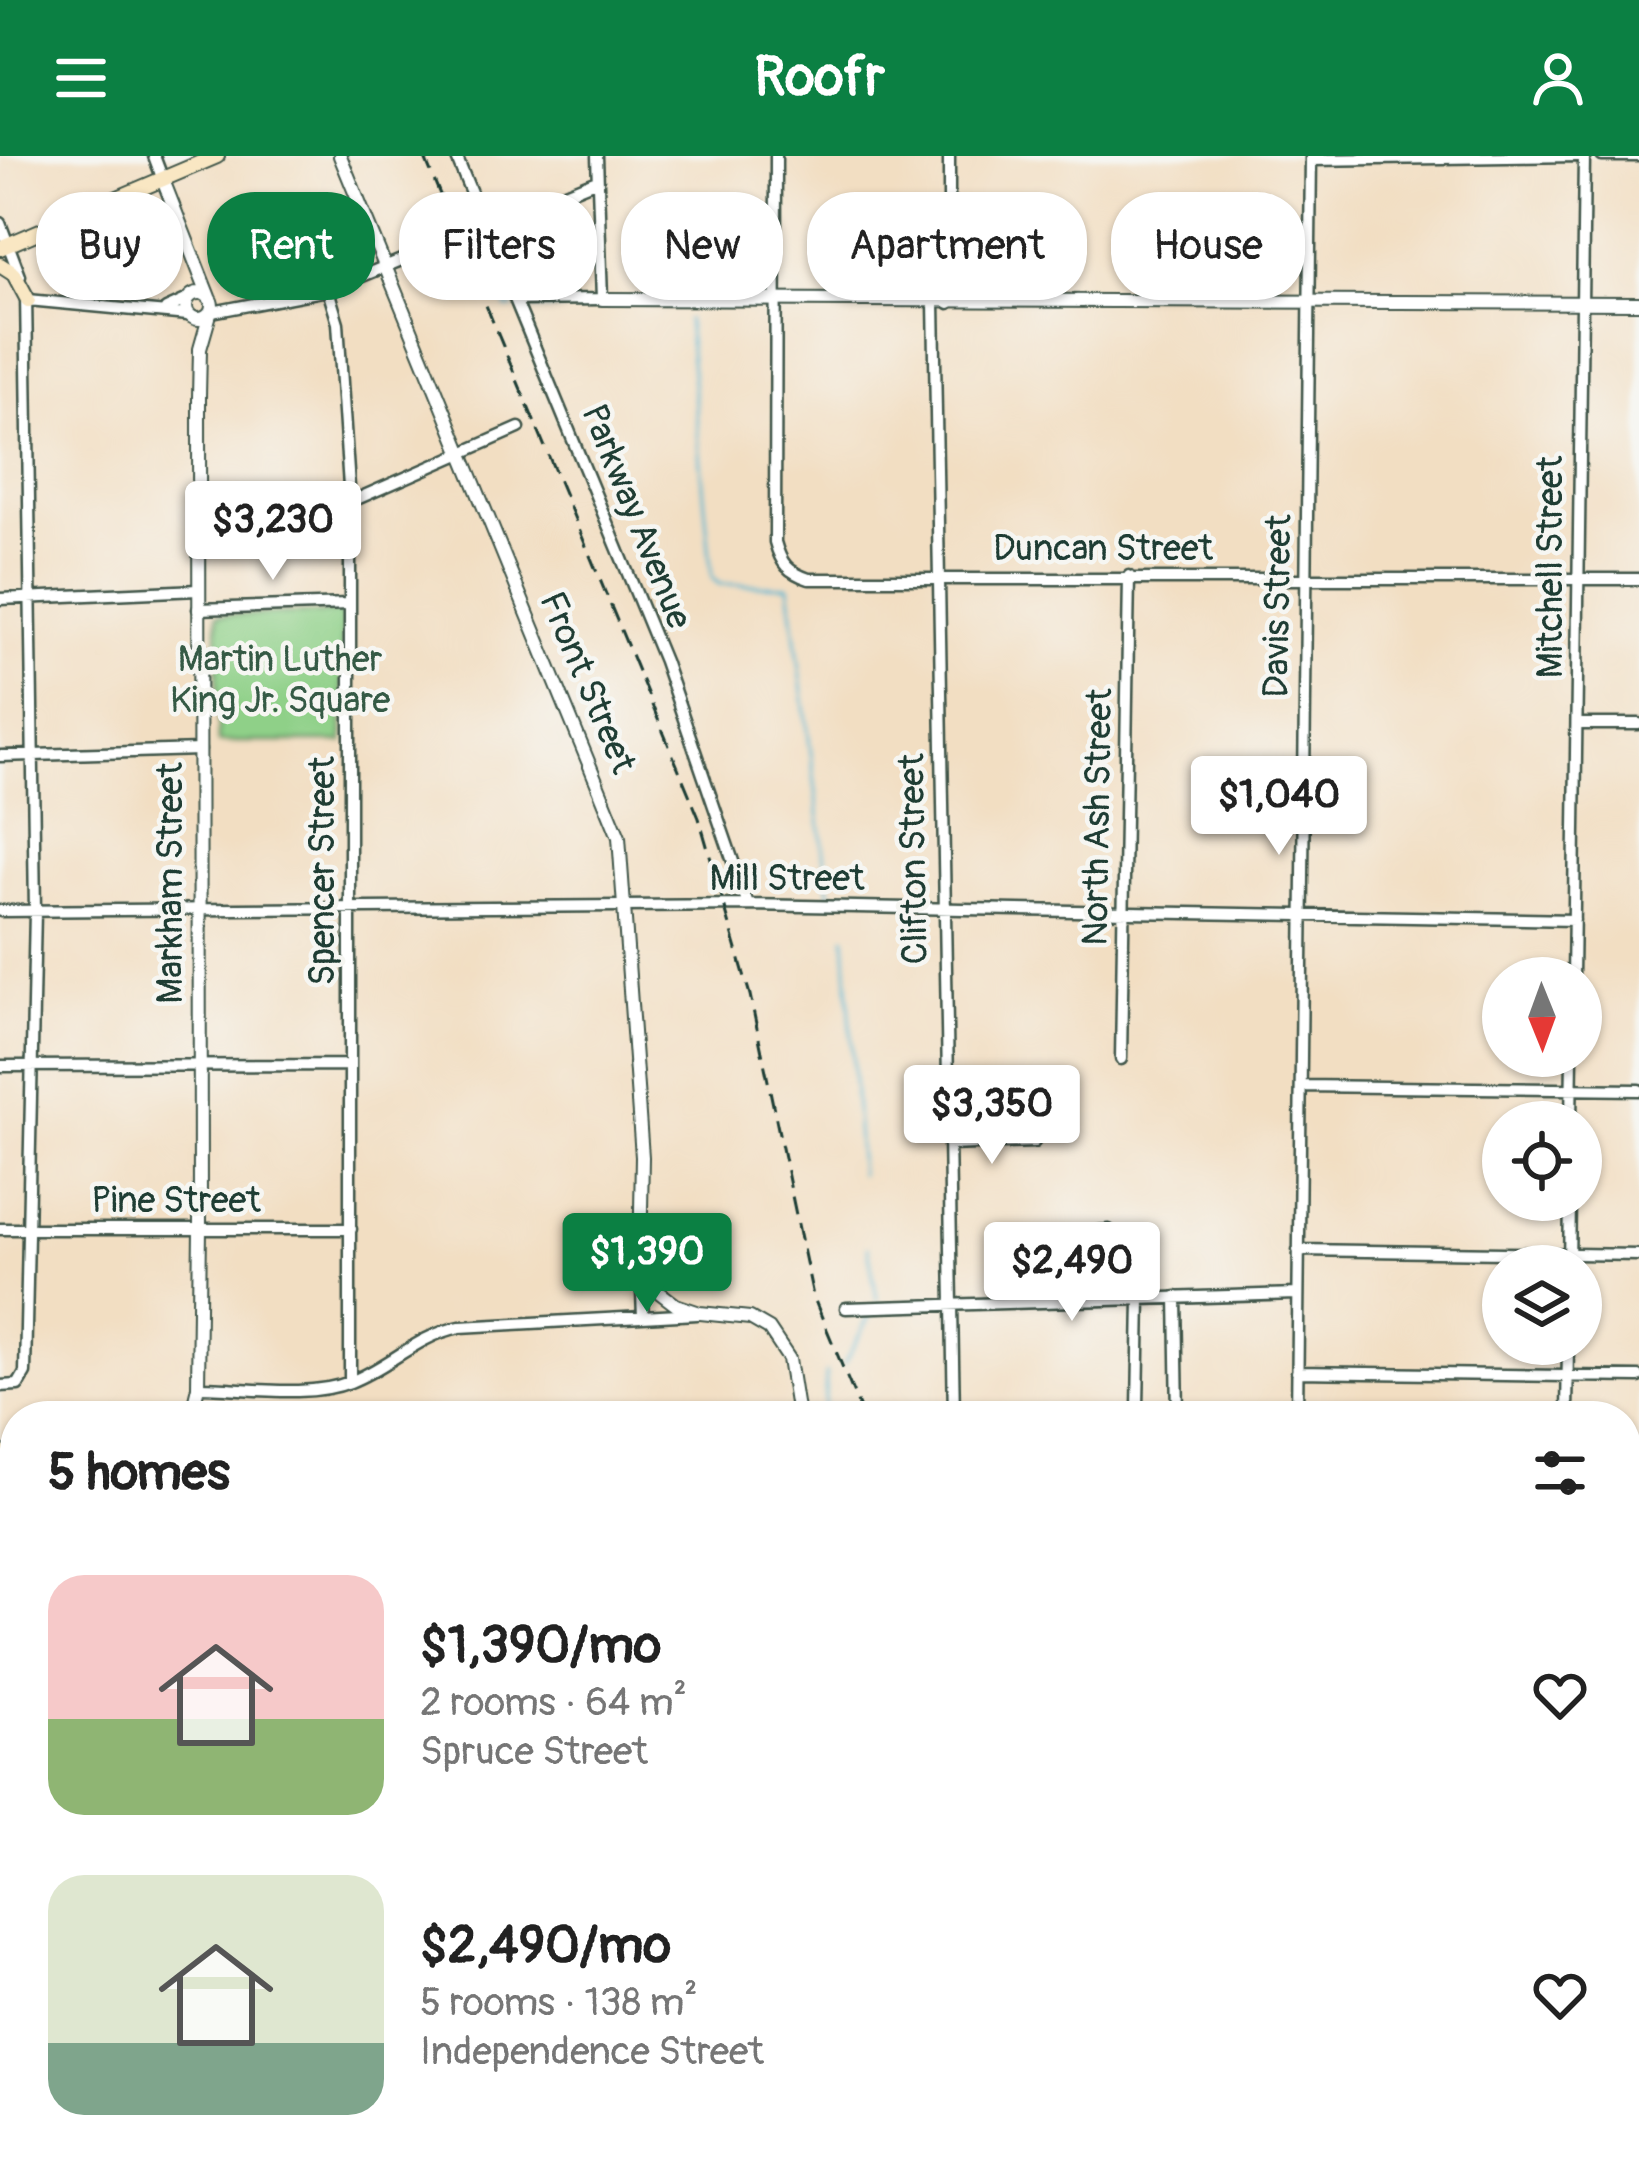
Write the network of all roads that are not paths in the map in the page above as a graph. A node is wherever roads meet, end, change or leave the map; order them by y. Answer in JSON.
{"nodes":[{"id":1,"x":154,"y":156,"type":"edge"},
{"id":2,"x":217,"y":156,"type":"edge"},
{"id":3,"x":340,"y":156,"type":"edge"},
{"id":4,"x":456,"y":156,"type":"edge"},
{"id":5,"x":597,"y":156,"type":"edge"},
{"id":6,"x":776,"y":156,"type":"edge"},
{"id":7,"x":949,"y":156,"type":"edge"},
{"id":8,"x":1581,"y":156,"type":"edge"},
{"id":9,"x":1602,"y":156,"type":"edge"},
{"id":10,"x":1639,"y":156,"type":"edge"},
{"id":11,"x":1311,"y":158,"type":"edge"},
{"id":12,"x":163,"y":180,"type":"junction"},
{"id":13,"x":597,"y":180,"type":"junction"},
{"id":14,"x":471,"y":192,"type":"edge"},
{"id":15,"x":568,"y":192,"type":"edge"},
{"id":16,"x":776,"y":192,"type":"edge"},
{"id":17,"x":0,"y":223,"type":"edge"},
{"id":18,"x":4,"y":246,"type":"edge"},
{"id":19,"x":399,"y":261,"type":"edge"},
{"id":20,"x":0,"y":266,"type":"edge"},
{"id":21,"x":383,"y":268,"type":"junction"},
{"id":22,"x":375,"y":271,"type":"edge"},
{"id":23,"x":203,"y":277,"type":"junction"},
{"id":24,"x":189,"y":297,"type":"junction"},
{"id":25,"x":597,"y":299,"type":"edge"},
{"id":26,"x":602,"y":299,"type":"junction"},
{"id":27,"x":621,"y":299,"type":"edge"},
{"id":28,"x":28,"y":300,"type":"junction"},
{"id":29,"x":279,"y":300,"type":"edge"},
{"id":30,"x":331,"y":300,"type":"edge"},
{"id":31,"x":518,"y":300,"type":"edge"},
{"id":32,"x":776,"y":300,"type":"joint"},
{"id":33,"x":941,"y":302,"type":"junction"},
{"id":34,"x":1312,"y":302,"type":"junction"},
{"id":35,"x":1580,"y":303,"type":"junction"},
{"id":36,"x":1639,"y":303,"type":"edge"},
{"id":37,"x":211,"y":306,"type":"junction"},
{"id":38,"x":166,"y":309,"type":"junction"},
{"id":39,"x":190,"y":316,"type":"junction"},
{"id":40,"x":200,"y":349,"type":"junction"},
{"id":41,"x":519,"y":428,"type":"dead end"},
{"id":42,"x":461,"y":454,"type":"junction"},
{"id":43,"x":350,"y":502,"type":"junction"},
{"id":44,"x":199,"y":506,"type":"junction"},
{"id":45,"x":1130,"y":576,"type":"junction"},
{"id":46,"x":938,"y":577,"type":"junction"},
{"id":47,"x":1306,"y":578,"type":"junction"},
{"id":48,"x":1579,"y":578,"type":"junction"},
{"id":49,"x":1639,"y":579,"type":"edge"},
{"id":50,"x":198,"y":590,"type":"junction"},
{"id":51,"x":29,"y":597,"type":"junction"},
{"id":52,"x":0,"y":599,"type":"edge"},
{"id":53,"x":349,"y":604,"type":"junction"},
{"id":54,"x":198,"y":608,"type":"junction"},
{"id":55,"x":1579,"y":724,"type":"junction"},
{"id":56,"x":1639,"y":724,"type":"edge"},
{"id":57,"x":200,"y":750,"type":"junction"},
{"id":58,"x":33,"y":754,"type":"junction"},
{"id":59,"x":0,"y":756,"type":"edge"},
{"id":60,"x":748,"y":905,"type":"junction"},
{"id":61,"x":942,"y":908,"type":"junction"},
{"id":62,"x":627,"y":909,"type":"junction"},
{"id":63,"x":1125,"y":909,"type":"junction"},
{"id":64,"x":200,"y":910,"type":"junction"},
{"id":65,"x":0,"y":911,"type":"edge"},
{"id":66,"x":35,"y":911,"type":"junction"},
{"id":67,"x":352,"y":911,"type":"junction"},
{"id":68,"x":1302,"y":911,"type":"junction"},
{"id":69,"x":1574,"y":920,"type":"junction"},
{"id":70,"x":1574,"y":957,"type":"edge"},
{"id":71,"x":1121,"y":1059,"type":"dead end"},
{"id":72,"x":350,"y":1065,"type":"junction"},
{"id":73,"x":0,"y":1066,"type":"edge"},
{"id":74,"x":30,"y":1066,"type":"junction"},
{"id":75,"x":199,"y":1066,"type":"junction"},
{"id":76,"x":1572,"y":1077,"type":"edge"},
{"id":77,"x":1301,"y":1086,"type":"junction"},
{"id":78,"x":1572,"y":1089,"type":"junction"},
{"id":79,"x":1639,"y":1090,"type":"edge"},
{"id":80,"x":1572,"y":1101,"type":"edge"},
{"id":81,"x":1034,"y":1142,"type":"dead end"},
{"id":82,"x":949,"y":1144,"type":"junction"},
{"id":83,"x":0,"y":1228,"type":"edge"},
{"id":84,"x":26,"y":1229,"type":"junction"},
{"id":85,"x":200,"y":1229,"type":"junction"},
{"id":86,"x":351,"y":1229,"type":"junction"},
{"id":87,"x":1109,"y":1230,"type":"dead end"},
{"id":88,"x":1298,"y":1250,"type":"junction"},
{"id":89,"x":1639,"y":1255,"type":"edge"},
{"id":90,"x":1482,"y":1257,"type":"edge"},
{"id":91,"x":1602,"y":1258,"type":"edge"},
{"id":92,"x":640,"y":1263,"type":"junction"},
{"id":93,"x":1298,"y":1294,"type":"junction"},
{"id":94,"x":1140,"y":1298,"type":"junction"},
{"id":95,"x":1176,"y":1298,"type":"junction"},
{"id":96,"x":1085,"y":1300,"type":"junction"},
{"id":97,"x":952,"y":1303,"type":"junction"},
{"id":98,"x":846,"y":1308,"type":"dead end"},
{"id":99,"x":700,"y":1313,"type":"junction"},
{"id":100,"x":643,"y":1317,"type":"junction"},
{"id":101,"x":1568,"y":1365,"type":"edge"},
{"id":102,"x":1297,"y":1372,"type":"junction"},
{"id":103,"x":1568,"y":1376,"type":"junction"},
{"id":104,"x":1639,"y":1377,"type":"edge"},
{"id":105,"x":350,"y":1382,"type":"junction"},
{"id":106,"x":0,"y":1386,"type":"edge"},
{"id":107,"x":198,"y":1387,"type":"junction"},
{"id":108,"x":194,"y":1401,"type":"edge"},
{"id":109,"x":796,"y":1401,"type":"edge"},
{"id":110,"x":954,"y":1401,"type":"edge"},
{"id":111,"x":1138,"y":1401,"type":"edge"},
{"id":112,"x":1178,"y":1401,"type":"edge"},
{"id":113,"x":1297,"y":1401,"type":"edge"},
{"id":114,"x":1568,"y":1401,"type":"edge"},
{"id":115,"x":0,"y":1504,"type":"edge"},
{"id":116,"x":0,"y":1534,"type":"edge"}],
"edges":[{"from":1,"to":12,"type":"street"},
{"from":2,"to":12,"type":"main road"},
{"from":3,"to":21,"type":"street","name":"Front Street"},
{"from":4,"to":14,"type":"street","name":"Parkway Avenue"},
{"from":5,"to":13,"type":"street"},
{"from":6,"to":16,"type":"street"},
{"from":7,"to":33,"type":"street","name":"Clifton Street"},
{"from":8,"to":11,"type":"street"},
{"from":8,"to":35,"type":"street","name":"Mitchell Street"},
{"from":9,"to":10,"type":"street"},
{"from":11,"to":34,"type":"street","name":"Davis Street"},
{"from":12,"to":18,"type":"main road"},
{"from":12,"to":23,"type":"street"},
{"from":13,"to":15,"type":"street"},
{"from":13,"to":26,"type":"street"},
{"from":17,"to":18,"type":"street"},
{"from":18,"to":28,"type":"street"},
{"from":19,"to":21,"type":"street"},
{"from":20,"to":28,"type":"main road"},
{"from":21,"to":22,"type":"street"},
{"from":21,"to":42,"type":"street","name":"Front Street"},
{"from":23,"to":24,"type":"street"},
{"from":23,"to":37,"type":"street"},
{"from":24,"to":37,"type":"street"},
{"from":24,"to":38,"type":"street"},
{"from":24,"to":39,"type":"street","name":"Markham Street"},
{"from":25,"to":26,"type":"street"},
{"from":26,"to":27,"type":"street"},
{"from":28,"to":38,"type":"street"},
{"from":28,"to":51,"type":"street"},
{"from":29,"to":37,"type":"street"},
{"from":30,"to":43,"type":"street","name":"Spencer Street"},
{"from":31,"to":60,"type":"street","name":"Parkway Avenue"},
{"from":32,"to":33,"type":"street"},
{"from":32,"to":46,"type":"street","name":"Duncan Street"},
{"from":33,"to":34,"type":"street"},
{"from":33,"to":46,"type":"street","name":"Clifton Street"},
{"from":34,"to":35,"type":"street"},
{"from":34,"to":47,"type":"street","name":"Davis Street"},
{"from":35,"to":36,"type":"street"},
{"from":35,"to":48,"type":"street","name":"Mitchell Street"},
{"from":37,"to":39,"type":"street"},
{"from":37,"to":40,"type":"street","name":"Markham Street"},
{"from":38,"to":39,"type":"street"},
{"from":39,"to":40,"type":"street","name":"Markham Street"},
{"from":40,"to":44,"type":"street","name":"Markham Street"},
{"from":41,"to":42,"type":"street"},
{"from":42,"to":43,"type":"street"},
{"from":42,"to":62,"type":"street","name":"Front Street"},
{"from":43,"to":44,"type":"street"},
{"from":43,"to":53,"type":"street","name":"Spencer Street"},
{"from":44,"to":50,"type":"street","name":"Markham Street"},
{"from":45,"to":46,"type":"street","name":"Duncan Street"},
{"from":45,"to":47,"type":"street","name":"Duncan Street"},
{"from":45,"to":63,"type":"street","name":"North Ash Street"},
{"from":46,"to":61,"type":"street","name":"Clifton Street"},
{"from":47,"to":48,"type":"street","name":"Duncan Street"},
{"from":47,"to":68,"type":"street","name":"Davis Street"},
{"from":48,"to":49,"type":"street","name":"Duncan Street"},
{"from":48,"to":55,"type":"street","name":"Mitchell Street"},
{"from":50,"to":51,"type":"street"},
{"from":50,"to":54,"type":"street","name":"Markham Street"},
{"from":51,"to":52,"type":"street"},
{"from":51,"to":58,"type":"street"},
{"from":53,"to":54,"type":"street"},
{"from":53,"to":67,"type":"street","name":"Spencer Street"},
{"from":54,"to":57,"type":"street","name":"Markham Street"},
{"from":55,"to":56,"type":"street"},
{"from":55,"to":69,"type":"street","name":"Mitchell Street"},
{"from":57,"to":58,"type":"street"},
{"from":57,"to":64,"type":"street","name":"Markham Street"},
{"from":58,"to":59,"type":"street"},
{"from":58,"to":66,"type":"street"},
{"from":60,"to":61,"type":"street","name":"Mill Street"},
{"from":60,"to":62,"type":"street","name":"Mill Street"},
{"from":61,"to":63,"type":"street","name":"Mill Street"},
{"from":61,"to":82,"type":"street","name":"Clifton Street"},
{"from":62,"to":67,"type":"street","name":"Mill Street"},
{"from":62,"to":92,"type":"street","name":"Front Street"},
{"from":63,"to":68,"type":"street","name":"Mill Street"},
{"from":63,"to":71,"type":"street","name":"North Ash Street"},
{"from":64,"to":66,"type":"street","name":"Mill Street"},
{"from":64,"to":67,"type":"street","name":"Mill Street"},
{"from":64,"to":75,"type":"street","name":"Markham Street"},
{"from":65,"to":66,"type":"street","name":"Mill Street"},
{"from":66,"to":74,"type":"street"},
{"from":67,"to":72,"type":"street","name":"Spencer Street"},
{"from":68,"to":69,"type":"street","name":"Mill Street"},
{"from":68,"to":77,"type":"street","name":"Davis Street"},
{"from":69,"to":70,"type":"street","name":"Mitchell Street"},
{"from":72,"to":75,"type":"street"},
{"from":72,"to":86,"type":"street","name":"Spencer Street"},
{"from":73,"to":74,"type":"street"},
{"from":74,"to":75,"type":"street"},
{"from":74,"to":84,"type":"street"},
{"from":75,"to":85,"type":"street","name":"Markham Street"},
{"from":76,"to":78,"type":"street"},
{"from":77,"to":78,"type":"street"},
{"from":77,"to":88,"type":"street","name":"Davis Street"},
{"from":78,"to":79,"type":"street"},
{"from":78,"to":80,"type":"street"},
{"from":81,"to":82,"type":"street"},
{"from":82,"to":97,"type":"street","name":"Clifton Street"},
{"from":83,"to":84,"type":"street","name":"Pine Street"},
{"from":84,"to":85,"type":"street","name":"Pine Street"},
{"from":84,"to":106,"type":"street"},
{"from":85,"to":86,"type":"street","name":"Pine Street"},
{"from":85,"to":107,"type":"street","name":"Markham Street"},
{"from":86,"to":105,"type":"street","name":"Spencer Street"},
{"from":87,"to":96,"type":"street"},
{"from":88,"to":90,"type":"street"},
{"from":88,"to":93,"type":"street","name":"Davis Street"},
{"from":89,"to":91,"type":"street"},
{"from":92,"to":99,"type":"street"},
{"from":92,"to":100,"type":"street","name":"Front Street"},
{"from":93,"to":95,"type":"street"},
{"from":93,"to":102,"type":"street","name":"Davis Street"},
{"from":94,"to":95,"type":"street"},
{"from":94,"to":96,"type":"street"},
{"from":94,"to":111,"type":"street"},
{"from":95,"to":112,"type":"street"},
{"from":96,"to":97,"type":"street"},
{"from":97,"to":98,"type":"street"},
{"from":97,"to":110,"type":"street","name":"Clifton Street"},
{"from":99,"to":100,"type":"street"},
{"from":99,"to":109,"type":"street"},
{"from":100,"to":105,"type":"street"},
{"from":101,"to":103,"type":"street"},
{"from":102,"to":103,"type":"street"},
{"from":102,"to":113,"type":"street","name":"Davis Street"},
{"from":103,"to":104,"type":"street"},
{"from":103,"to":114,"type":"street"},
{"from":105,"to":107,"type":"street"},
{"from":107,"to":108,"type":"street","name":"Markham Street"},
{"from":115,"to":116,"type":"main road"}]}
